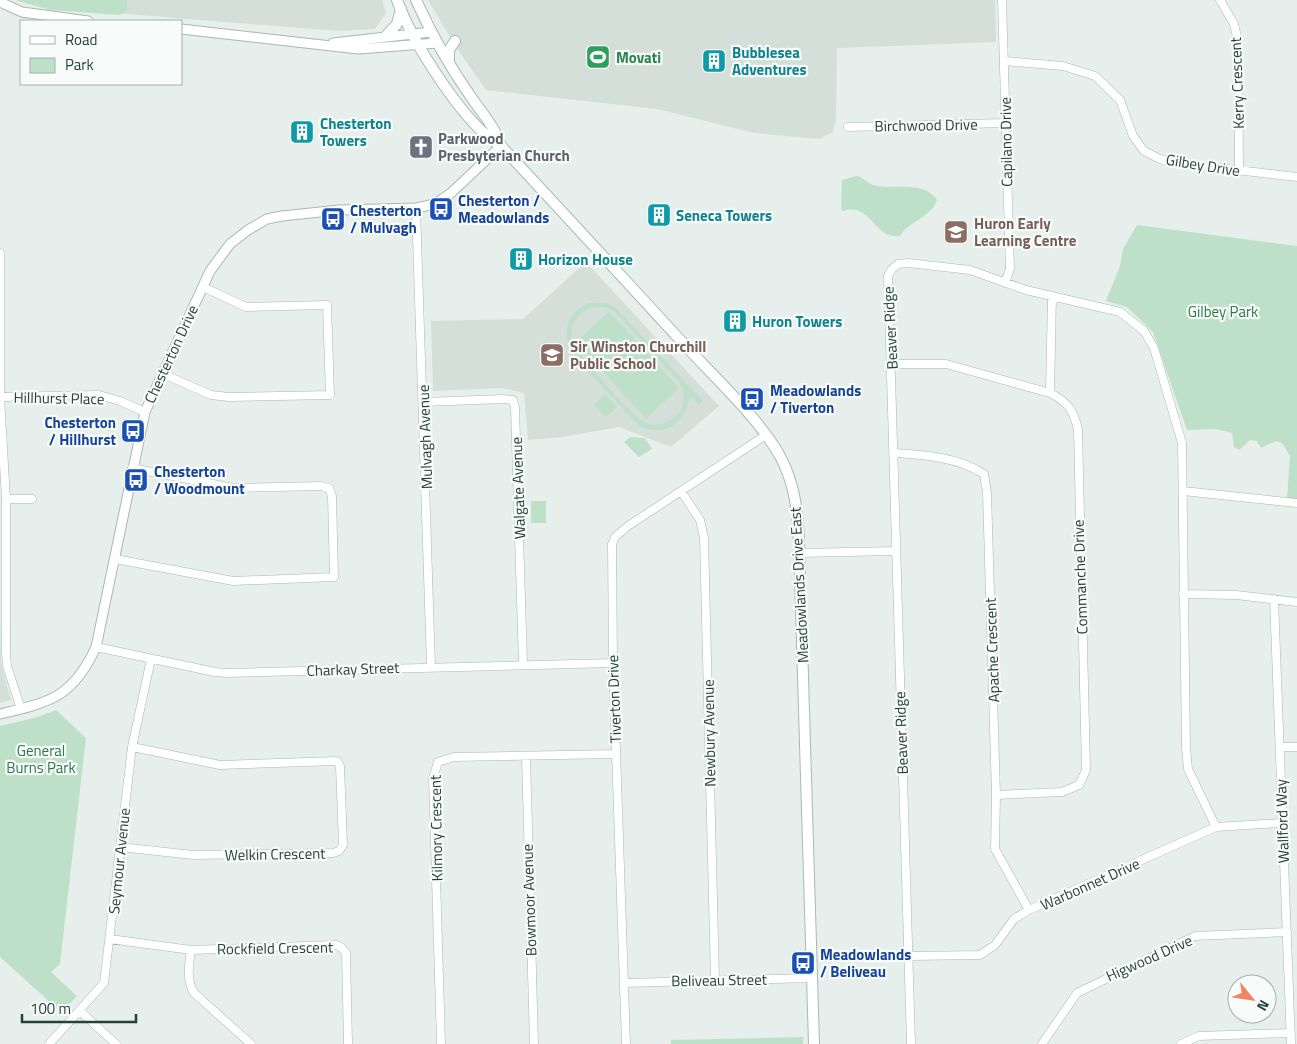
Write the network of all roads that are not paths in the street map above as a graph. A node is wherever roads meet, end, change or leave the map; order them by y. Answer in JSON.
{"nodes":[{"id":1,"x":416,"y":0,"type":"edge"},
{"id":2,"x":1002,"y":0,"type":"edge"},
{"id":3,"x":1220,"y":0,"type":"edge"},
{"id":4,"x":0,"y":2,"type":"edge"},
{"id":5,"x":399,"y":4,"type":"edge"},
{"id":6,"x":81,"y":20,"type":"edge"},
{"id":7,"x":182,"y":29,"type":"edge"},
{"id":8,"x":431,"y":32,"type":"junction"},
{"id":9,"x":413,"y":34,"type":"junction"},
{"id":10,"x":386,"y":36,"type":"junction"},
{"id":11,"x":455,"y":41,"type":"dead end"},
{"id":12,"x":437,"y":42,"type":"junction"},
{"id":13,"x":326,"y":44,"type":"junction"},
{"id":14,"x":420,"y":45,"type":"junction"},
{"id":15,"x":1005,"y":61,"type":"junction"},
{"id":16,"x":450,"y":64,"type":"junction"},
{"id":17,"x":1005,"y":123,"type":"junction"},
{"id":18,"x":848,"y":127,"type":"dead end"},
{"id":19,"x":501,"y":146,"type":"junction"},
{"id":20,"x":1239,"y":171,"type":"junction"},
{"id":21,"x":1297,"y":177,"type":"edge"},
{"id":22,"x":416,"y":208,"type":"junction"},
{"id":23,"x":0,"y":253,"type":"edge"},
{"id":24,"x":1005,"y":283,"type":"junction"},
{"id":25,"x":202,"y":287,"type":"junction"},
{"id":26,"x":1052,"y":297,"type":"junction"},
{"id":27,"x":892,"y":364,"type":"junction"},
{"id":28,"x":163,"y":374,"type":"junction"},
{"id":29,"x":1050,"y":393,"type":"junction"},
{"id":30,"x":0,"y":397,"type":"edge"},
{"id":31,"x":424,"y":402,"type":"junction"},
{"id":32,"x":145,"y":412,"type":"junction"},
{"id":33,"x":766,"y":435,"type":"junction"},
{"id":34,"x":894,"y":453,"type":"junction"},
{"id":35,"x":132,"y":468,"type":"junction"},
{"id":36,"x":681,"y":491,"type":"junction"},
{"id":37,"x":1183,"y":491,"type":"junction"},
{"id":38,"x":6,"y":499,"type":"junction"},
{"id":39,"x":32,"y":500,"type":"dead end"},
{"id":40,"x":1297,"y":503,"type":"edge"},
{"id":41,"x":895,"y":551,"type":"junction"},
{"id":42,"x":800,"y":553,"type":"junction"},
{"id":43,"x":115,"y":559,"type":"junction"},
{"id":44,"x":1183,"y":594,"type":"junction"},
{"id":45,"x":1274,"y":599,"type":"junction"},
{"id":46,"x":1297,"y":602,"type":"edge"},
{"id":47,"x":96,"y":647,"type":"junction"},
{"id":48,"x":151,"y":659,"type":"junction"},
{"id":49,"x":613,"y":663,"type":"junction"},
{"id":50,"x":523,"y":664,"type":"junction"},
{"id":51,"x":432,"y":666,"type":"junction"},
{"id":52,"x":21,"y":709,"type":"junction"},
{"id":53,"x":0,"y":714,"type":"edge"},
{"id":54,"x":132,"y":747,"type":"junction"},
{"id":55,"x":1280,"y":747,"type":"junction"},
{"id":56,"x":1297,"y":747,"type":"edge"},
{"id":57,"x":616,"y":754,"type":"junction"},
{"id":58,"x":526,"y":756,"type":"junction"},
{"id":59,"x":996,"y":795,"type":"junction"},
{"id":60,"x":1282,"y":823,"type":"junction"},
{"id":61,"x":1216,"y":827,"type":"junction"},
{"id":62,"x":120,"y":847,"type":"junction"},
{"id":63,"x":1030,"y":910,"type":"junction"},
{"id":64,"x":1287,"y":932,"type":"junction"},
{"id":65,"x":110,"y":939,"type":"junction"},
{"id":66,"x":191,"y":950,"type":"junction"},
{"id":67,"x":910,"y":956,"type":"junction"},
{"id":68,"x":812,"y":978,"type":"junction"},
{"id":69,"x":715,"y":980,"type":"junction"},
{"id":70,"x":625,"y":983,"type":"junction"},
{"id":71,"x":80,"y":1011,"type":"junction"},
{"id":72,"x":1291,"y":1033,"type":"junction"},
{"id":73,"x":49,"y":1044,"type":"edge"},
{"id":74,"x":116,"y":1044,"type":"edge"},
{"id":75,"x":250,"y":1044,"type":"edge"},
{"id":76,"x":348,"y":1044,"type":"edge"},
{"id":77,"x":441,"y":1044,"type":"edge"},
{"id":78,"x":534,"y":1044,"type":"edge"},
{"id":79,"x":626,"y":1044,"type":"edge"},
{"id":80,"x":814,"y":1044,"type":"edge"},
{"id":81,"x":911,"y":1044,"type":"edge"},
{"id":82,"x":1042,"y":1044,"type":"edge"},
{"id":83,"x":1181,"y":1044,"type":"edge"},
{"id":84,"x":1291,"y":1044,"type":"edge"}],
"edges":[{"from":1,"to":8,"type":"main road","name":"Meadowlands Drive East"},
{"from":2,"to":15,"type":"street","name":"Capilano Drive"},
{"from":3,"to":20,"type":"street","name":"Kerry Crescent"},
{"from":4,"to":6,"type":"street"},
{"from":5,"to":9,"type":"main road","name":"Meadowlands Drive East"},
{"from":5,"to":10,"type":"main road"},
{"from":7,"to":13,"type":"street"},
{"from":8,"to":9,"type":"street"},
{"from":8,"to":12,"type":"main road","name":"Meadowlands Drive East"},
{"from":9,"to":10,"type":"street"},
{"from":9,"to":14,"type":"main road","name":"Meadowlands Drive East"},
{"from":10,"to":13,"type":"street"},
{"from":11,"to":16,"type":"main road"},
{"from":12,"to":14,"type":"street"},
{"from":12,"to":16,"type":"main road","name":"Meadowlands Drive East"},
{"from":13,"to":14,"type":"street"},
{"from":14,"to":19,"type":"main road","name":"Meadowlands Drive East"},
{"from":15,"to":17,"type":"street","name":"Capilano Drive"},
{"from":15,"to":20,"type":"street","name":"Gilbey Drive"},
{"from":16,"to":19,"type":"main road","name":"Meadowlands Drive East"},
{"from":17,"to":18,"type":"street","name":"Birchwood Drive"},
{"from":17,"to":24,"type":"street","name":"Capilano Drive"},
{"from":19,"to":22,"type":"street","name":"Chesterton Drive"},
{"from":19,"to":33,"type":"main road","name":"Meadowlands Drive East"},
{"from":20,"to":21,"type":"street","name":"Gilbey Drive"},
{"from":22,"to":25,"type":"street","name":"Chesterton Drive"},
{"from":22,"to":31,"type":"street","name":"Mulvagh Avenue"},
{"from":23,"to":30,"type":"street"},
{"from":24,"to":26,"type":"street","name":"Beaver Ridge"},
{"from":24,"to":27,"type":"street","name":"Beaver Ridge"},
{"from":25,"to":28,"type":"street","name":"Chesterton Drive"},
{"from":25,"to":28,"type":"street"},
{"from":26,"to":29,"type":"street"},
{"from":26,"to":37,"type":"street","name":"Beaver Ridge"},
{"from":27,"to":29,"type":"street"},
{"from":27,"to":34,"type":"street","name":"Beaver Ridge"},
{"from":28,"to":32,"type":"street","name":"Chesterton Drive"},
{"from":29,"to":59,"type":"street","name":"Commanche Drive"},
{"from":30,"to":32,"type":"street","name":"Hillhurst Place"},
{"from":30,"to":38,"type":"street"},
{"from":31,"to":50,"type":"street","name":"Walgate Avenue"},
{"from":31,"to":51,"type":"street","name":"Mulvagh Avenue"},
{"from":32,"to":35,"type":"street","name":"Chesterton Drive"},
{"from":33,"to":36,"type":"street","name":"Tiverton Drive"},
{"from":33,"to":42,"type":"main road","name":"Meadowlands Drive East"},
{"from":34,"to":41,"type":"street","name":"Beaver Ridge"},
{"from":34,"to":59,"type":"street","name":"Apache Crescent"},
{"from":35,"to":43,"type":"street","name":"Chesterton Drive"},
{"from":35,"to":43,"type":"street"},
{"from":36,"to":49,"type":"street","name":"Tiverton Drive"},
{"from":36,"to":69,"type":"street","name":"Newbury Avenue"},
{"from":37,"to":40,"type":"street"},
{"from":37,"to":44,"type":"street","name":"Beaver Ridge"},
{"from":38,"to":39,"type":"street"},
{"from":38,"to":52,"type":"street"},
{"from":41,"to":42,"type":"street"},
{"from":41,"to":67,"type":"street","name":"Beaver Ridge"},
{"from":42,"to":68,"type":"main road","name":"Meadowlands Drive East"},
{"from":43,"to":47,"type":"street","name":"Chesterton Drive"},
{"from":44,"to":45,"type":"street"},
{"from":44,"to":61,"type":"street","name":"Beaver Ridge"},
{"from":45,"to":46,"type":"street"},
{"from":45,"to":55,"type":"street","name":"Wallford Way"},
{"from":47,"to":48,"type":"street","name":"Charkay Street"},
{"from":47,"to":52,"type":"street","name":"Chesterton Drive"},
{"from":48,"to":51,"type":"street","name":"Charkay Street"},
{"from":48,"to":54,"type":"street","name":"Seymour Avenue"},
{"from":49,"to":50,"type":"street","name":"Charkay Street"},
{"from":49,"to":57,"type":"street","name":"Tiverton Drive"},
{"from":50,"to":51,"type":"street","name":"Charkay Street"},
{"from":52,"to":53,"type":"street","name":"Chesterton Drive"},
{"from":54,"to":62,"type":"street","name":"Seymour Avenue"},
{"from":54,"to":62,"type":"street","name":"Welkin Crescent"},
{"from":55,"to":56,"type":"street"},
{"from":55,"to":60,"type":"street","name":"Wallford Way"},
{"from":57,"to":58,"type":"street","name":"Kilmory Crescent"},
{"from":57,"to":70,"type":"street","name":"Tiverton Drive"},
{"from":58,"to":77,"type":"street","name":"Kilmory Crescent"},
{"from":58,"to":78,"type":"street","name":"Bowmoor Avenue"},
{"from":59,"to":63,"type":"street","name":"Apache Crescent"},
{"from":60,"to":61,"type":"street","name":"Warbonnet Drive"},
{"from":60,"to":64,"type":"street","name":"Wallford Way"},
{"from":61,"to":63,"type":"street","name":"Warbonnet Drive"},
{"from":62,"to":65,"type":"street","name":"Seymour Avenue"},
{"from":63,"to":67,"type":"street","name":"Warbonnet Drive"},
{"from":64,"to":72,"type":"street","name":"Wallford Way"},
{"from":64,"to":82,"type":"street","name":"Higwood Drive"},
{"from":65,"to":66,"type":"street","name":"Rockfield Crescent"},
{"from":65,"to":71,"type":"street","name":"Seymour Avenue"},
{"from":66,"to":75,"type":"street"},
{"from":66,"to":76,"type":"street","name":"Rockfield Crescent"},
{"from":67,"to":81,"type":"street","name":"Beaver Ridge"},
{"from":68,"to":69,"type":"street","name":"Beliveau Street"},
{"from":68,"to":80,"type":"main road","name":"Meadowlands Drive East"},
{"from":69,"to":70,"type":"street","name":"Beliveau Street"},
{"from":70,"to":79,"type":"street","name":"Tiverton Drive"},
{"from":71,"to":73,"type":"street","name":"Seymour Avenue"},
{"from":71,"to":74,"type":"street"},
{"from":72,"to":83,"type":"street"},
{"from":72,"to":84,"type":"street","name":"Wallford Way"}]}
